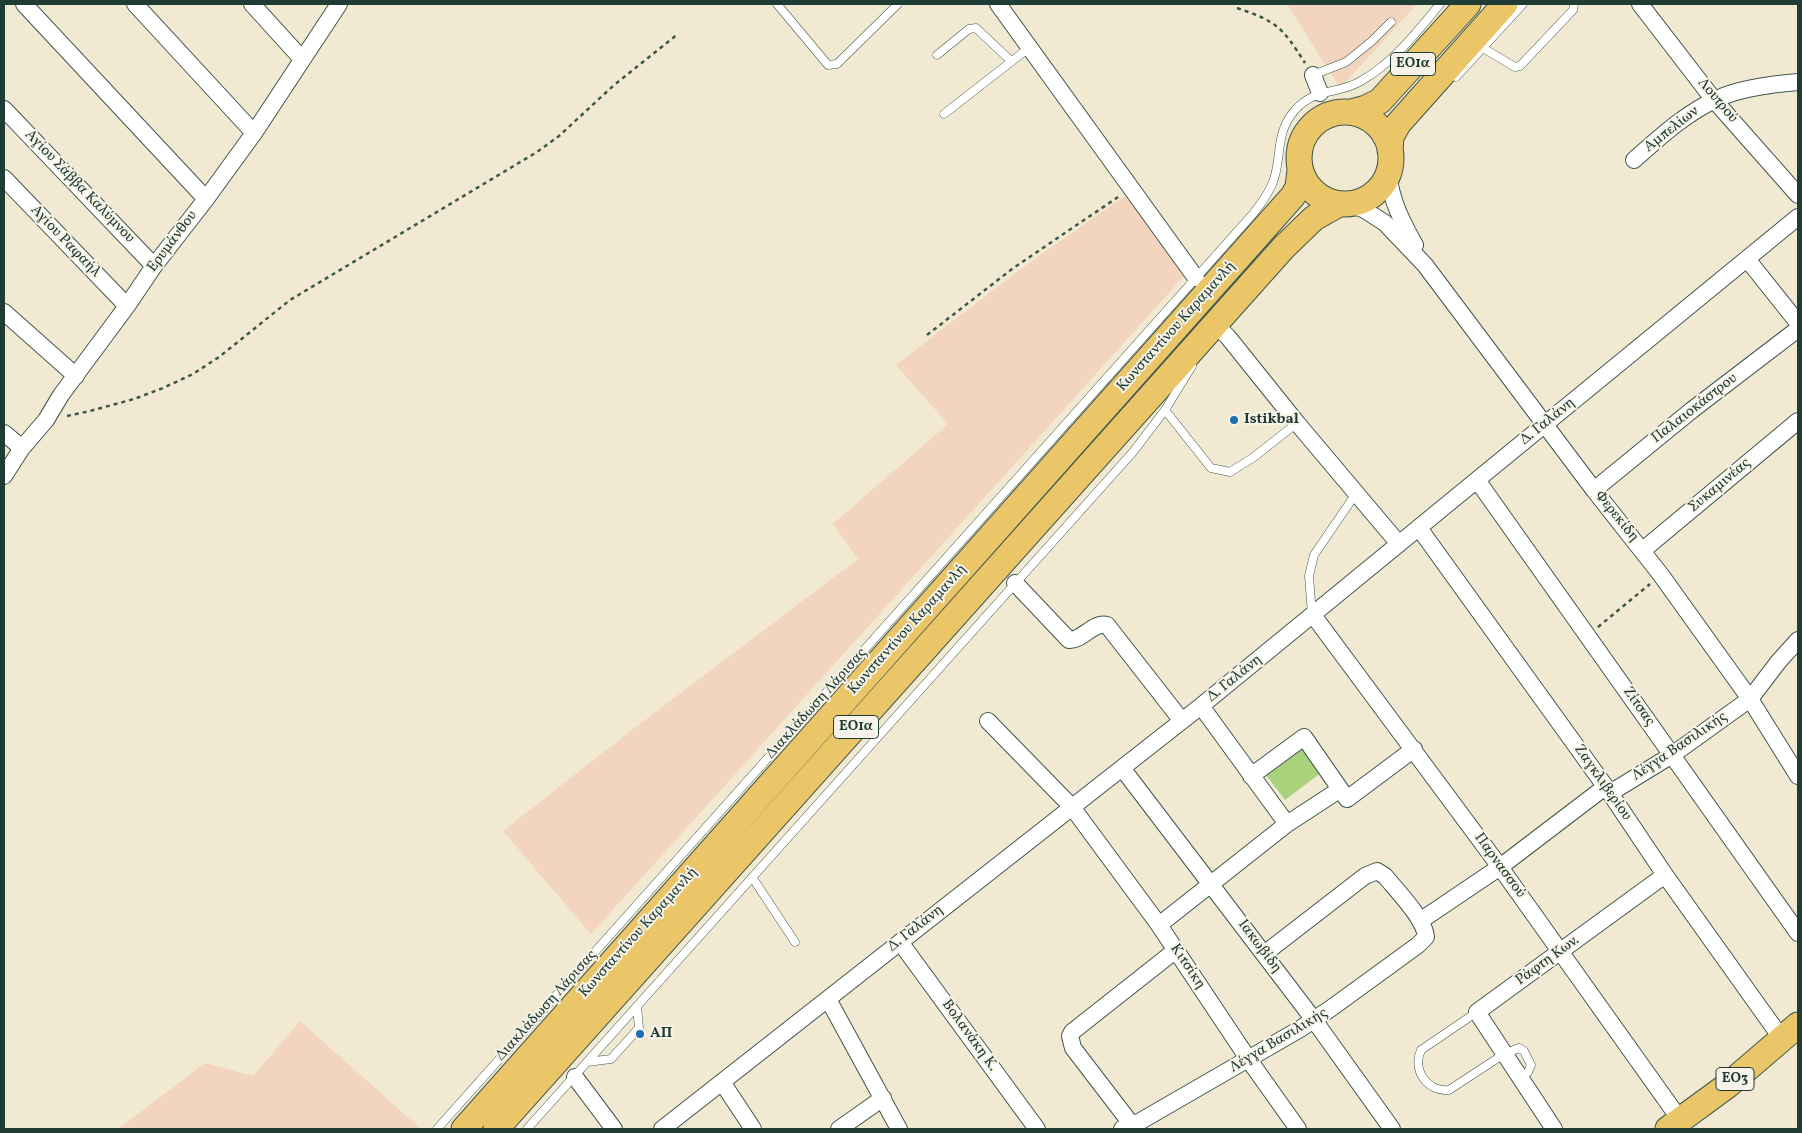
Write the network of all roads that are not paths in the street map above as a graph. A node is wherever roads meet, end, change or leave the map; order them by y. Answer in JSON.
{"nodes":[{"id":1,"x":24,"y":4,"type":"edge"},
{"id":2,"x":135,"y":4,"type":"edge"},
{"id":3,"x":252,"y":4,"type":"edge"},
{"id":4,"x":338,"y":4,"type":"edge"},
{"id":5,"x":777,"y":4,"type":"edge"},
{"id":6,"x":898,"y":4,"type":"edge"},
{"id":7,"x":998,"y":4,"type":"edge"},
{"id":8,"x":1440,"y":4,"type":"edge"},
{"id":9,"x":1468,"y":4,"type":"edge"},
{"id":10,"x":1505,"y":4,"type":"edge"},
{"id":11,"x":1523,"y":4,"type":"edge"},
{"id":12,"x":1574,"y":4,"type":"edge"},
{"id":13,"x":1640,"y":4,"type":"edge"},
{"id":14,"x":1391,"y":22,"type":"dead end"},
{"id":15,"x":1030,"y":47,"type":"junction"},
{"id":16,"x":1484,"y":48,"type":"junction"},
{"id":17,"x":938,"y":56,"type":"dead end"},
{"id":18,"x":302,"y":59,"type":"junction"},
{"id":19,"x":1011,"y":61,"type":"junction"},
{"id":20,"x":1313,"y":75,"type":"joint"},
{"id":21,"x":1452,"y":82,"type":"dead end"},
{"id":22,"x":1798,"y":82,"type":"edge"},
{"id":23,"x":1320,"y":93,"type":"junction"},
{"id":24,"x":1714,"y":100,"type":"junction"},
{"id":25,"x":4,"y":109,"type":"edge"},
{"id":26,"x":1351,"y":112,"type":"junction"},
{"id":27,"x":944,"y":114,"type":"dead end"},
{"id":28,"x":254,"y":133,"type":"junction"},
{"id":29,"x":1634,"y":160,"type":"dead end"},
{"id":30,"x":1389,"y":161,"type":"junction"},
{"id":31,"x":1300,"y":170,"type":"junction"},
{"id":32,"x":4,"y":178,"type":"edge"},
{"id":33,"x":1798,"y":195,"type":"edge"},
{"id":34,"x":206,"y":199,"type":"junction"},
{"id":35,"x":1343,"y":204,"type":"junction"},
{"id":36,"x":1798,"y":217,"type":"edge"},
{"id":37,"x":1747,"y":259,"type":"junction"},
{"id":38,"x":1425,"y":265,"type":"junction"},
{"id":39,"x":154,"y":266,"type":"junction"},
{"id":40,"x":1196,"y":278,"type":"junction"},
{"id":41,"x":127,"y":306,"type":"junction"},
{"id":42,"x":4,"y":312,"type":"edge"},
{"id":43,"x":1798,"y":323,"type":"edge"},
{"id":44,"x":1215,"y":324,"type":"junction"},
{"id":45,"x":1798,"y":329,"type":"edge"},
{"id":46,"x":76,"y":376,"type":"junction"},
{"id":47,"x":1165,"y":410,"type":"junction"},
{"id":48,"x":1798,"y":421,"type":"edge"},
{"id":49,"x":1297,"y":423,"type":"junction"},
{"id":50,"x":1545,"y":425,"type":"junction"},
{"id":51,"x":4,"y":433,"type":"edge"},
{"id":52,"x":22,"y":448,"type":"junction"},
{"id":53,"x":4,"y":476,"type":"edge"},
{"id":54,"x":1477,"y":480,"type":"junction"},
{"id":55,"x":1594,"y":490,"type":"junction"},
{"id":56,"x":1357,"y":492,"type":"junction"},
{"id":57,"x":1419,"y":528,"type":"junction"},
{"id":58,"x":1399,"y":544,"type":"junction"},
{"id":59,"x":1643,"y":550,"type":"junction"},
{"id":60,"x":1016,"y":583,"type":"junction"},
{"id":61,"x":1312,"y":615,"type":"junction"},
{"id":62,"x":1798,"y":640,"type":"edge"},
{"id":63,"x":1750,"y":699,"type":"junction"},
{"id":64,"x":1201,"y":706,"type":"junction"},
{"id":65,"x":988,"y":721,"type":"dead end"},
{"id":66,"x":1182,"y":721,"type":"junction"},
{"id":67,"x":1414,"y":749,"type":"junction"},
{"id":68,"x":1672,"y":754,"type":"junction"},
{"id":69,"x":1122,"y":768,"type":"junction"},
{"id":70,"x":1251,"y":776,"type":"junction"},
{"id":71,"x":1798,"y":776,"type":"edge"},
{"id":72,"x":1339,"y":790,"type":"junction"},
{"id":73,"x":1608,"y":790,"type":"junction"},
{"id":74,"x":1072,"y":807,"type":"junction"},
{"id":75,"x":1287,"y":824,"type":"junction"},
{"id":76,"x":1500,"y":867,"type":"junction"},
{"id":77,"x":1665,"y":875,"type":"junction"},
{"id":78,"x":752,"y":877,"type":"junction"},
{"id":79,"x":1211,"y":885,"type":"junction"},
{"id":80,"x":1420,"y":921,"type":"junction"},
{"id":81,"x":1159,"y":925,"type":"junction"},
{"id":82,"x":1798,"y":933,"type":"edge"},
{"id":83,"x":795,"y":942,"type":"dead end"},
{"id":84,"x":900,"y":942,"type":"junction"},
{"id":85,"x":1176,"y":950,"type":"junction"},
{"id":86,"x":1562,"y":951,"type":"junction"},
{"id":87,"x":1264,"y":954,"type":"junction"},
{"id":88,"x":828,"y":998,"type":"junction"},
{"id":89,"x":637,"y":1007,"type":"junction"},
{"id":90,"x":1477,"y":1012,"type":"junction"},
{"id":91,"x":1314,"y":1020,"type":"junction"},
{"id":92,"x":1790,"y":1032,"type":"edge"},
{"id":93,"x":1504,"y":1054,"type":"junction"},
{"id":94,"x":1249,"y":1060,"type":"junction"},
{"id":95,"x":587,"y":1062,"type":"junction"},
{"id":96,"x":575,"y":1076,"type":"junction"},
{"id":97,"x":722,"y":1082,"type":"junction"},
{"id":98,"x":883,"y":1098,"type":"junction"},
{"id":99,"x":1675,"y":1125,"type":"edge"},
{"id":100,"x":1134,"y":1126,"type":"edge"},
{"id":101,"x":437,"y":1129,"type":"edge"},
{"id":102,"x":464,"y":1129,"type":"edge"},
{"id":103,"x":496,"y":1129,"type":"edge"},
{"id":104,"x":527,"y":1129,"type":"edge"},
{"id":105,"x":614,"y":1129,"type":"edge"},
{"id":106,"x":662,"y":1129,"type":"edge"},
{"id":107,"x":753,"y":1129,"type":"edge"},
{"id":108,"x":839,"y":1129,"type":"edge"},
{"id":109,"x":899,"y":1129,"type":"edge"},
{"id":110,"x":1037,"y":1129,"type":"edge"},
{"id":111,"x":1298,"y":1129,"type":"edge"},
{"id":112,"x":1392,"y":1129,"type":"edge"},
{"id":113,"x":1554,"y":1129,"type":"edge"}],
"edges":[{"from":1,"to":34,"type":"street"},
{"from":2,"to":28,"type":"street"},
{"from":3,"to":18,"type":"street"},
{"from":4,"to":18,"type":"street","name":"Ερυμάνθου"},
{"from":5,"to":6,"type":"lane"},
{"from":7,"to":15,"type":"street"},
{"from":8,"to":23,"type":"lane"},
{"from":9,"to":26,"type":"main road","number":"ΕΟ1α"},
{"from":10,"to":30,"type":"main road","number":"ΕΟ1α"},
{"from":11,"to":16,"type":"lane"},
{"from":12,"to":16,"type":"lane"},
{"from":13,"to":24,"type":"street","name":"Λουτρού"},
{"from":14,"to":20,"type":"lane"},
{"from":15,"to":19,"type":"lane"},
{"from":15,"to":40,"type":"street"},
{"from":16,"to":21,"type":"lane"},
{"from":17,"to":19,"type":"lane"},
{"from":18,"to":28,"type":"street","name":"Ερυμάνθου"},
{"from":19,"to":27,"type":"lane"},
{"from":20,"to":23,"type":"street"},
{"from":22,"to":24,"type":"street","name":"Αμπελίων"},
{"from":23,"to":40,"type":"lane","name":"Διακλάδωση Λάρισας"},
{"from":24,"to":29,"type":"street","name":"Αμπελίων"},
{"from":24,"to":33,"type":"street","name":"Λουτρού"},
{"from":25,"to":39,"type":"street","name":"Αγίου Σάββα Καλύμνου"},
{"from":26,"to":30,"type":"main road"},
{"from":26,"to":31,"type":"main road","number":"ΕΟ1α"},
{"from":28,"to":34,"type":"street","name":"Ερυμάνθου"},
{"from":30,"to":35,"type":"main road","number":"ΕΟ1α"},
{"from":30,"to":38,"type":"street","name":"Φερεκίδη"},
{"from":31,"to":35,"type":"main road"},
{"from":31,"to":102,"type":"main road","name":"Κωνσταντίνου Καραμανλή","number":"ΕΟ1α"},
{"from":32,"to":41,"type":"street","name":"Αγίου Ραφαήλ"},
{"from":34,"to":39,"type":"street","name":"Ερυμάνθου"},
{"from":35,"to":38,"type":"street","name":"Φερεκίδη"},
{"from":35,"to":44,"type":"main road","name":"Κωνσταντίνου Καραμανλή","number":"ΕΟ1α"},
{"from":36,"to":37,"type":"street","name":"Δ. Γαλάνη"},
{"from":37,"to":43,"type":"street"},
{"from":37,"to":50,"type":"street","name":"Δ. Γαλάνη"},
{"from":38,"to":50,"type":"street","name":"Φερεκίδη"},
{"from":39,"to":41,"type":"street","name":"Ερυμάνθου"},
{"from":40,"to":101,"type":"lane","name":"Διακλάδωση Λάρισας"},
{"from":41,"to":46,"type":"street","name":"Ερυμάνθου"},
{"from":42,"to":46,"type":"street"},
{"from":44,"to":47,"type":"lane"},
{"from":44,"to":49,"type":"street"},
{"from":44,"to":103,"type":"main road","name":"Κωνσταντίνου Καραμανλή","number":"ΕΟ1α"},
{"from":45,"to":55,"type":"street","name":"Παλαιοκάστρου"},
{"from":46,"to":52,"type":"street","name":"Ερυμάνθου"},
{"from":47,"to":49,"type":"lane"},
{"from":47,"to":60,"type":"lane"},
{"from":48,"to":59,"type":"street","name":"Συκαμινέας"},
{"from":49,"to":56,"type":"street"},
{"from":50,"to":54,"type":"street","name":"Δ. Γαλάνη"},
{"from":50,"to":55,"type":"street","name":"Φερεκίδη"},
{"from":51,"to":52,"type":"street"},
{"from":52,"to":53,"type":"street","name":"Ερυμάνθου"},
{"from":54,"to":57,"type":"street","name":"Δ. Γαλάνη"},
{"from":54,"to":68,"type":"street","name":"Ζίτσας"},
{"from":55,"to":59,"type":"street","name":"Φερεκίδη"},
{"from":56,"to":58,"type":"street"},
{"from":56,"to":61,"type":"lane"},
{"from":57,"to":58,"type":"street","name":"Δ. Γαλάνη"},
{"from":57,"to":73,"type":"street","name":"Ζαγκλιβερίου"},
{"from":58,"to":61,"type":"street","name":"Δ. Γαλάνη"},
{"from":59,"to":63,"type":"street","name":"Φερεκίδη"},
{"from":60,"to":66,"type":"street"},
{"from":60,"to":78,"type":"lane"},
{"from":61,"to":64,"type":"street","name":"Δ. Γαλάνη"},
{"from":61,"to":67,"type":"street","name":"Παρνασσού"},
{"from":62,"to":63,"type":"street","name":"Λέγγα Βασιλικής"},
{"from":63,"to":68,"type":"street","name":"Λέγγα Βασιλικής"},
{"from":63,"to":71,"type":"street","name":"Φερεκίδη"},
{"from":64,"to":66,"type":"street","name":"Δ. Γαλάνη"},
{"from":64,"to":70,"type":"street"},
{"from":65,"to":74,"type":"street","name":"Κιτσίκη"},
{"from":66,"to":69,"type":"street","name":"Δ. Γαλάνη"},
{"from":67,"to":72,"type":"street"},
{"from":67,"to":76,"type":"street","name":"Παρνασσού"},
{"from":68,"to":73,"type":"street","name":"Λέγγα Βασιλικής"},
{"from":68,"to":82,"type":"street","name":"Ζίτσας"},
{"from":69,"to":74,"type":"street","name":"Δ. Γαλάνη"},
{"from":69,"to":79,"type":"street","name":"Ιακωβίδη"},
{"from":70,"to":72,"type":"street"},
{"from":70,"to":75,"type":"street"},
{"from":72,"to":75,"type":"street"},
{"from":73,"to":76,"type":"street","name":"Λέγγα Βασιλικής"},
{"from":73,"to":77,"type":"street","name":"Ζαγκλιβερίου"},
{"from":74,"to":81,"type":"street","name":"Κιτσίκη"},
{"from":74,"to":84,"type":"street","name":"Δ. Γαλάνη"},
{"from":75,"to":79,"type":"street"},
{"from":76,"to":80,"type":"street","name":"Λέγγα Βασιλικής"},
{"from":76,"to":86,"type":"street","name":"Παρνασσού"},
{"from":77,"to":86,"type":"street","name":"Ράφτη Κων."},
{"from":77,"to":92,"type":"street","name":"Ζαγκλιβερίου"},
{"from":78,"to":83,"type":"lane"},
{"from":78,"to":89,"type":"lane"},
{"from":79,"to":81,"type":"street"},
{"from":79,"to":87,"type":"street","name":"Ιακωβίδη"},
{"from":80,"to":87,"type":"street"},
{"from":80,"to":91,"type":"street","name":"Λέγγα Βασιλικής"},
{"from":81,"to":85,"type":"street","name":"Κιτσίκη"},
{"from":84,"to":88,"type":"street","name":"Δ. Γαλάνη"},
{"from":84,"to":110,"type":"street","name":"Βολανάκη Κ."},
{"from":85,"to":94,"type":"street","name":"Κιτσίκη"},
{"from":85,"to":100,"type":"street"},
{"from":86,"to":90,"type":"street","name":"Ράφτη Κων."},
{"from":86,"to":99,"type":"street","name":"Παρνασσού"},
{"from":87,"to":91,"type":"street","name":"Ιακωβίδη"},
{"from":88,"to":97,"type":"street","name":"Δ. Γαλάνη"},
{"from":88,"to":98,"type":"street"},
{"from":89,"to":95,"type":"lane"},
{"from":89,"to":95,"type":"lane"},
{"from":90,"to":93,"type":"street"},
{"from":90,"to":93,"type":"lane","name":"Ράφτη Κων."},
{"from":91,"to":94,"type":"street","name":"Λέγγα Βασιλικής"},
{"from":91,"to":112,"type":"street","name":"Ιακωβίδη"},
{"from":92,"to":99,"type":"main road","number":"ΕΟ3"},
{"from":93,"to":113,"type":"street"},
{"from":94,"to":100,"type":"street","name":"Λέγγα Βασιλικής"},
{"from":94,"to":111,"type":"street","name":"Κιτσίκη"},
{"from":95,"to":96,"type":"lane"},
{"from":96,"to":104,"type":"lane"},
{"from":96,"to":105,"type":"street"},
{"from":97,"to":106,"type":"street","name":"Δ. Γαλάνη"},
{"from":97,"to":107,"type":"street"},
{"from":98,"to":108,"type":"street"},
{"from":98,"to":109,"type":"street"}]}
